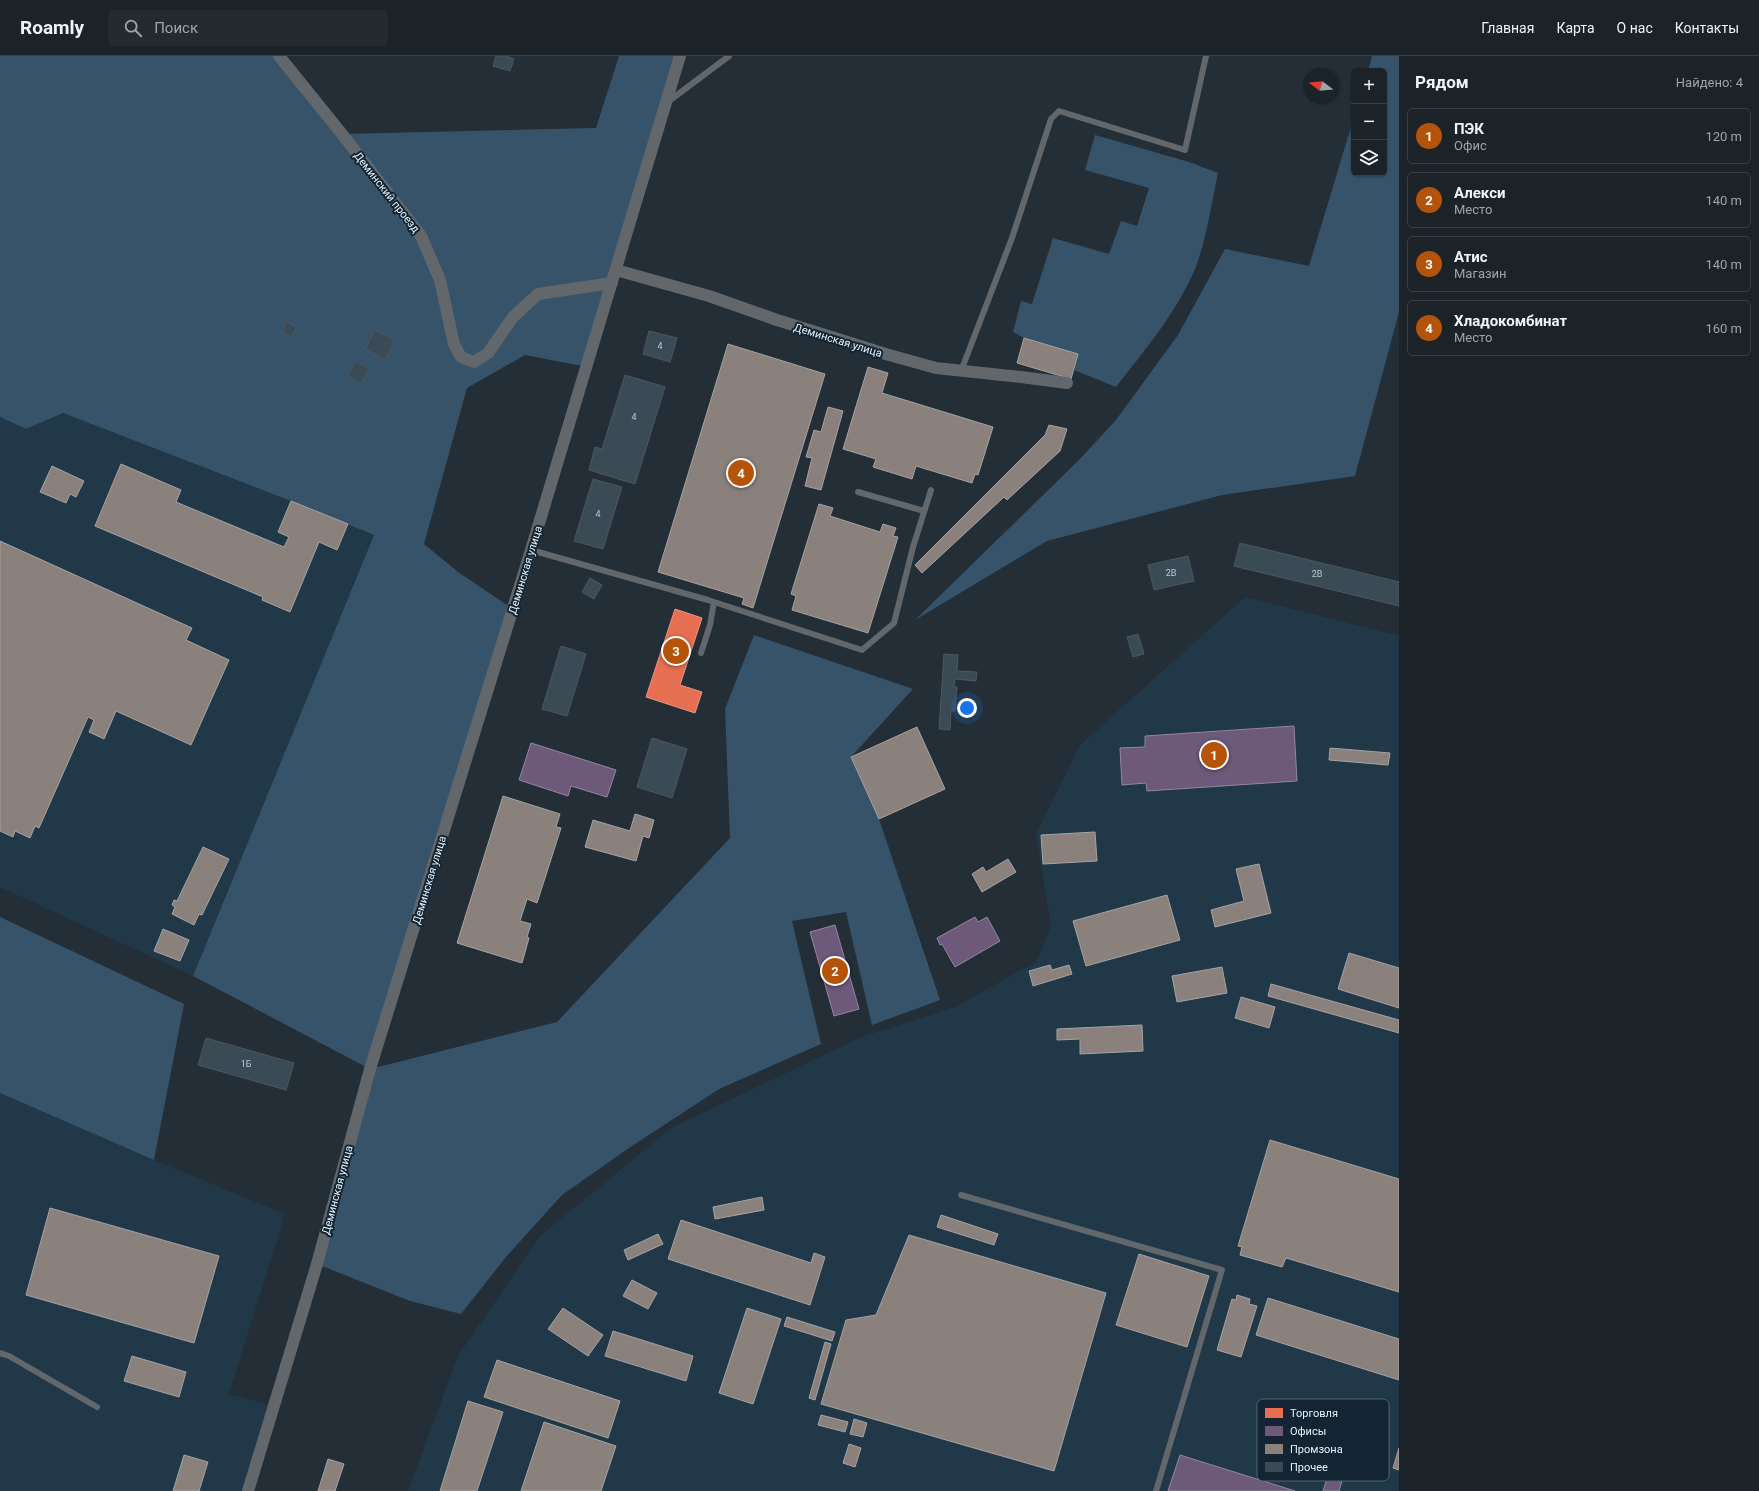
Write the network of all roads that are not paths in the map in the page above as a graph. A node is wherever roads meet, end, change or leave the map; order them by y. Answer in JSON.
{"nodes":[{"id":1,"x":279,"y":56,"type":"edge"},
{"id":2,"x":680,"y":56,"type":"edge"},
{"id":3,"x":729,"y":56,"type":"edge"},
{"id":4,"x":1206,"y":56,"type":"edge"},
{"id":5,"x":666,"y":103,"type":"junction"},
{"id":6,"x":616,"y":270,"type":"junction"},
{"id":7,"x":612,"y":283,"type":"junction"},
{"id":8,"x":961,"y":371,"type":"junction"},
{"id":9,"x":1067,"y":383,"type":"dead end"},
{"id":10,"x":930,"y":490,"type":"dead end"},
{"id":11,"x":858,"y":492,"type":"dead end"},
{"id":12,"x":924,"y":510,"type":"junction"},
{"id":13,"x":532,"y":550,"type":"junction"},
{"id":14,"x":714,"y":602,"type":"junction"},
{"id":15,"x":701,"y":653,"type":"dead end"},
{"id":16,"x":961,"y":1195,"type":"dead end"},
{"id":17,"x":0,"y":1353,"type":"edge"},
{"id":18,"x":96,"y":1407,"type":"dead end"},
{"id":19,"x":248,"y":1491,"type":"edge"},
{"id":20,"x":1156,"y":1491,"type":"edge"}],
"edges":[{"from":1,"to":7,"type":"street","name":"Деминский проезд"},
{"from":2,"to":5,"type":"street","name":"Деминская улица"},
{"from":3,"to":5,"type":"lane"},
{"from":4,"to":8,"type":"lane"},
{"from":5,"to":6,"type":"street","name":"Деминская улица"},
{"from":6,"to":7,"type":"street","name":"Деминская улица"},
{"from":6,"to":8,"type":"street","name":"Деминская улица"},
{"from":7,"to":13,"type":"street","name":"Деминская улица"},
{"from":8,"to":9,"type":"street","name":"Деминская улица"},
{"from":10,"to":12,"type":"lane"},
{"from":11,"to":12,"type":"lane"},
{"from":12,"to":14,"type":"lane"},
{"from":13,"to":14,"type":"lane"},
{"from":13,"to":19,"type":"street","name":"Деминская улица"},
{"from":14,"to":15,"type":"lane"},
{"from":16,"to":20,"type":"lane"},
{"from":17,"to":18,"type":"lane"}]}
